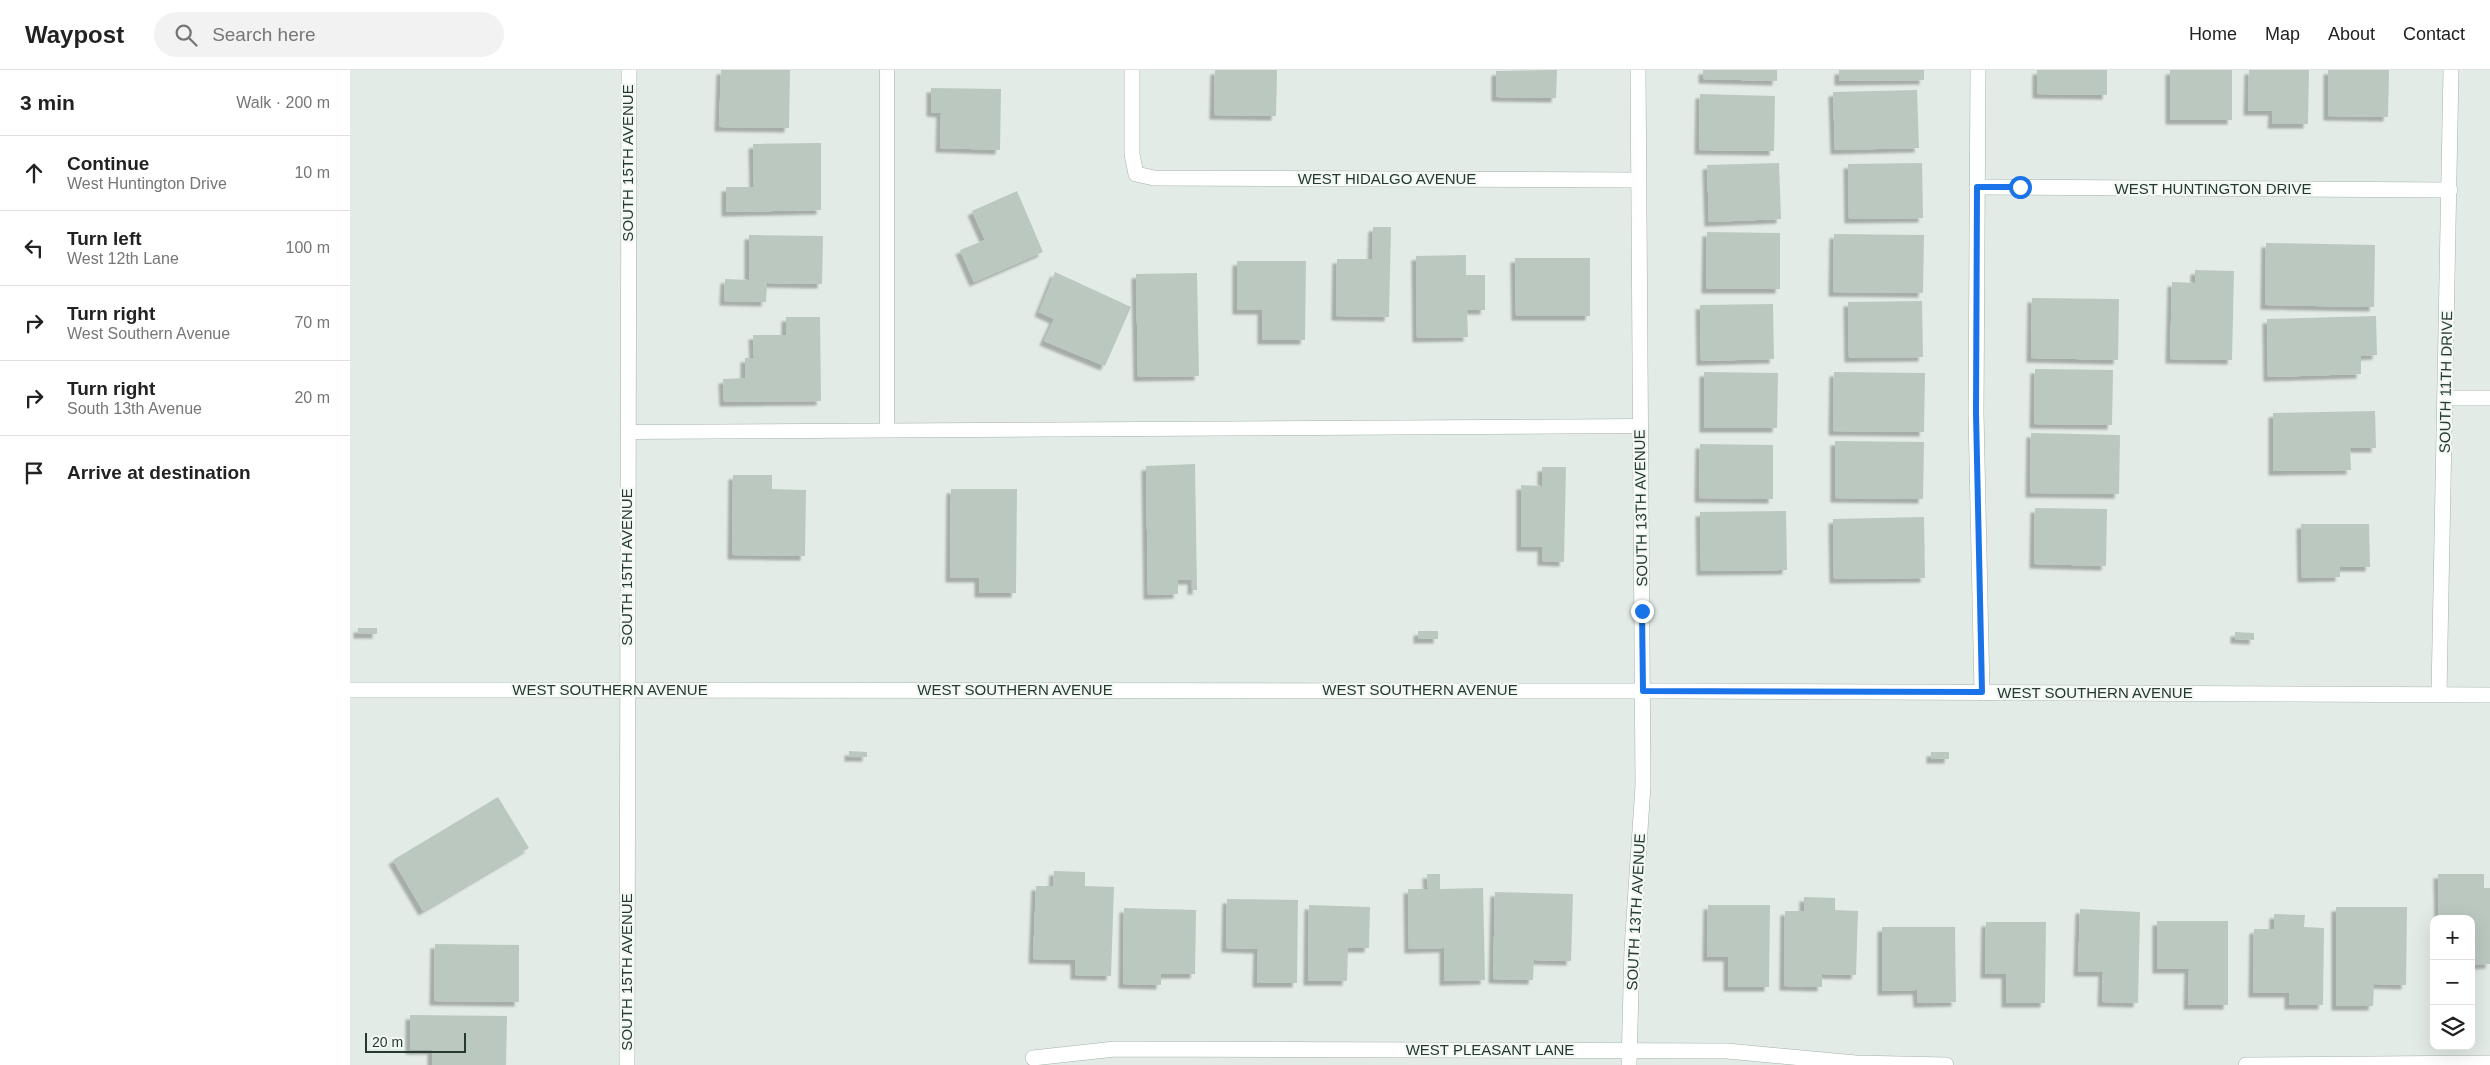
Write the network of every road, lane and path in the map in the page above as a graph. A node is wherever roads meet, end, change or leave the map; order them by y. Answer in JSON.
{"nodes":[{"id":1,"x":629,"y":70,"type":"edge"},
{"id":2,"x":888,"y":70,"type":"edge"},
{"id":3,"x":1132,"y":70,"type":"edge"},
{"id":4,"x":1638,"y":70,"type":"edge"},
{"id":5,"x":1978,"y":70,"type":"edge"},
{"id":6,"x":2450,"y":70,"type":"edge"},
{"id":7,"x":1637,"y":180,"type":"junction"},
{"id":8,"x":1977,"y":187,"type":"junction"},
{"id":9,"x":2450,"y":190,"type":"junction"},
{"id":10,"x":2446,"y":398,"type":"junction"},
{"id":11,"x":2490,"y":398,"type":"edge"},
{"id":12,"x":1640,"y":426,"type":"junction"},
{"id":13,"x":888,"y":430,"type":"junction"},
{"id":14,"x":628,"y":432,"type":"junction"},
{"id":15,"x":350,"y":690,"type":"edge"},
{"id":16,"x":627,"y":690,"type":"junction"},
{"id":17,"x":1643,"y":691,"type":"junction"},
{"id":18,"x":1982,"y":692,"type":"junction"},
{"id":19,"x":2439,"y":694,"type":"junction"},
{"id":20,"x":2490,"y":695,"type":"edge"},
{"id":21,"x":1033,"y":1058,"type":"dead end"},
{"id":22,"x":1629,"y":1058,"type":"edge"},
{"id":23,"x":2490,"y":1063,"type":"edge"},
{"id":24,"x":627,"y":1065,"type":"edge"},
{"id":25,"x":1946,"y":1065,"type":"edge"},
{"id":26,"x":2246,"y":1065,"type":"edge"}],
"edges":[{"from":1,"to":14,"type":"street","name":"SOUTH 15TH AVENUE"},
{"from":2,"to":13,"type":"lane"},
{"from":3,"to":7,"type":"street","name":"WEST HIDALGO AVENUE"},
{"from":4,"to":7,"type":"street","name":"SOUTH 13TH AVENUE"},
{"from":5,"to":8,"type":"street"},
{"from":6,"to":9,"type":"street","name":"SOUTH 11TH DRIVE"},
{"from":7,"to":12,"type":"street","name":"SOUTH 13TH AVENUE"},
{"from":8,"to":9,"type":"street","name":"WEST HUNTINGTON DRIVE"},
{"from":8,"to":18,"type":"street"},
{"from":9,"to":10,"type":"street","name":"SOUTH 11TH DRIVE"},
{"from":10,"to":11,"type":"street"},
{"from":10,"to":19,"type":"street","name":"SOUTH 11TH DRIVE"},
{"from":12,"to":13,"type":"lane"},
{"from":12,"to":17,"type":"street","name":"SOUTH 13TH AVENUE"},
{"from":13,"to":14,"type":"lane"},
{"from":14,"to":16,"type":"street","name":"SOUTH 15TH AVENUE"},
{"from":15,"to":16,"type":"street","name":"WEST SOUTHERN AVENUE"},
{"from":16,"to":17,"type":"street","name":"WEST SOUTHERN AVENUE"},
{"from":16,"to":24,"type":"street","name":"SOUTH 15TH AVENUE"},
{"from":17,"to":18,"type":"street","name":"WEST SOUTHERN AVENUE"},
{"from":17,"to":22,"type":"street","name":"SOUTH 13TH AVENUE"},
{"from":18,"to":19,"type":"street","name":"WEST SOUTHERN AVENUE"},
{"from":19,"to":20,"type":"street","name":"WEST SOUTHERN AVENUE"},
{"from":21,"to":22,"type":"street","name":"WEST PLEASANT LANE"},
{"from":22,"to":25,"type":"street","name":"WEST PLEASANT LANE"},
{"from":23,"to":26,"type":"street"}]}
